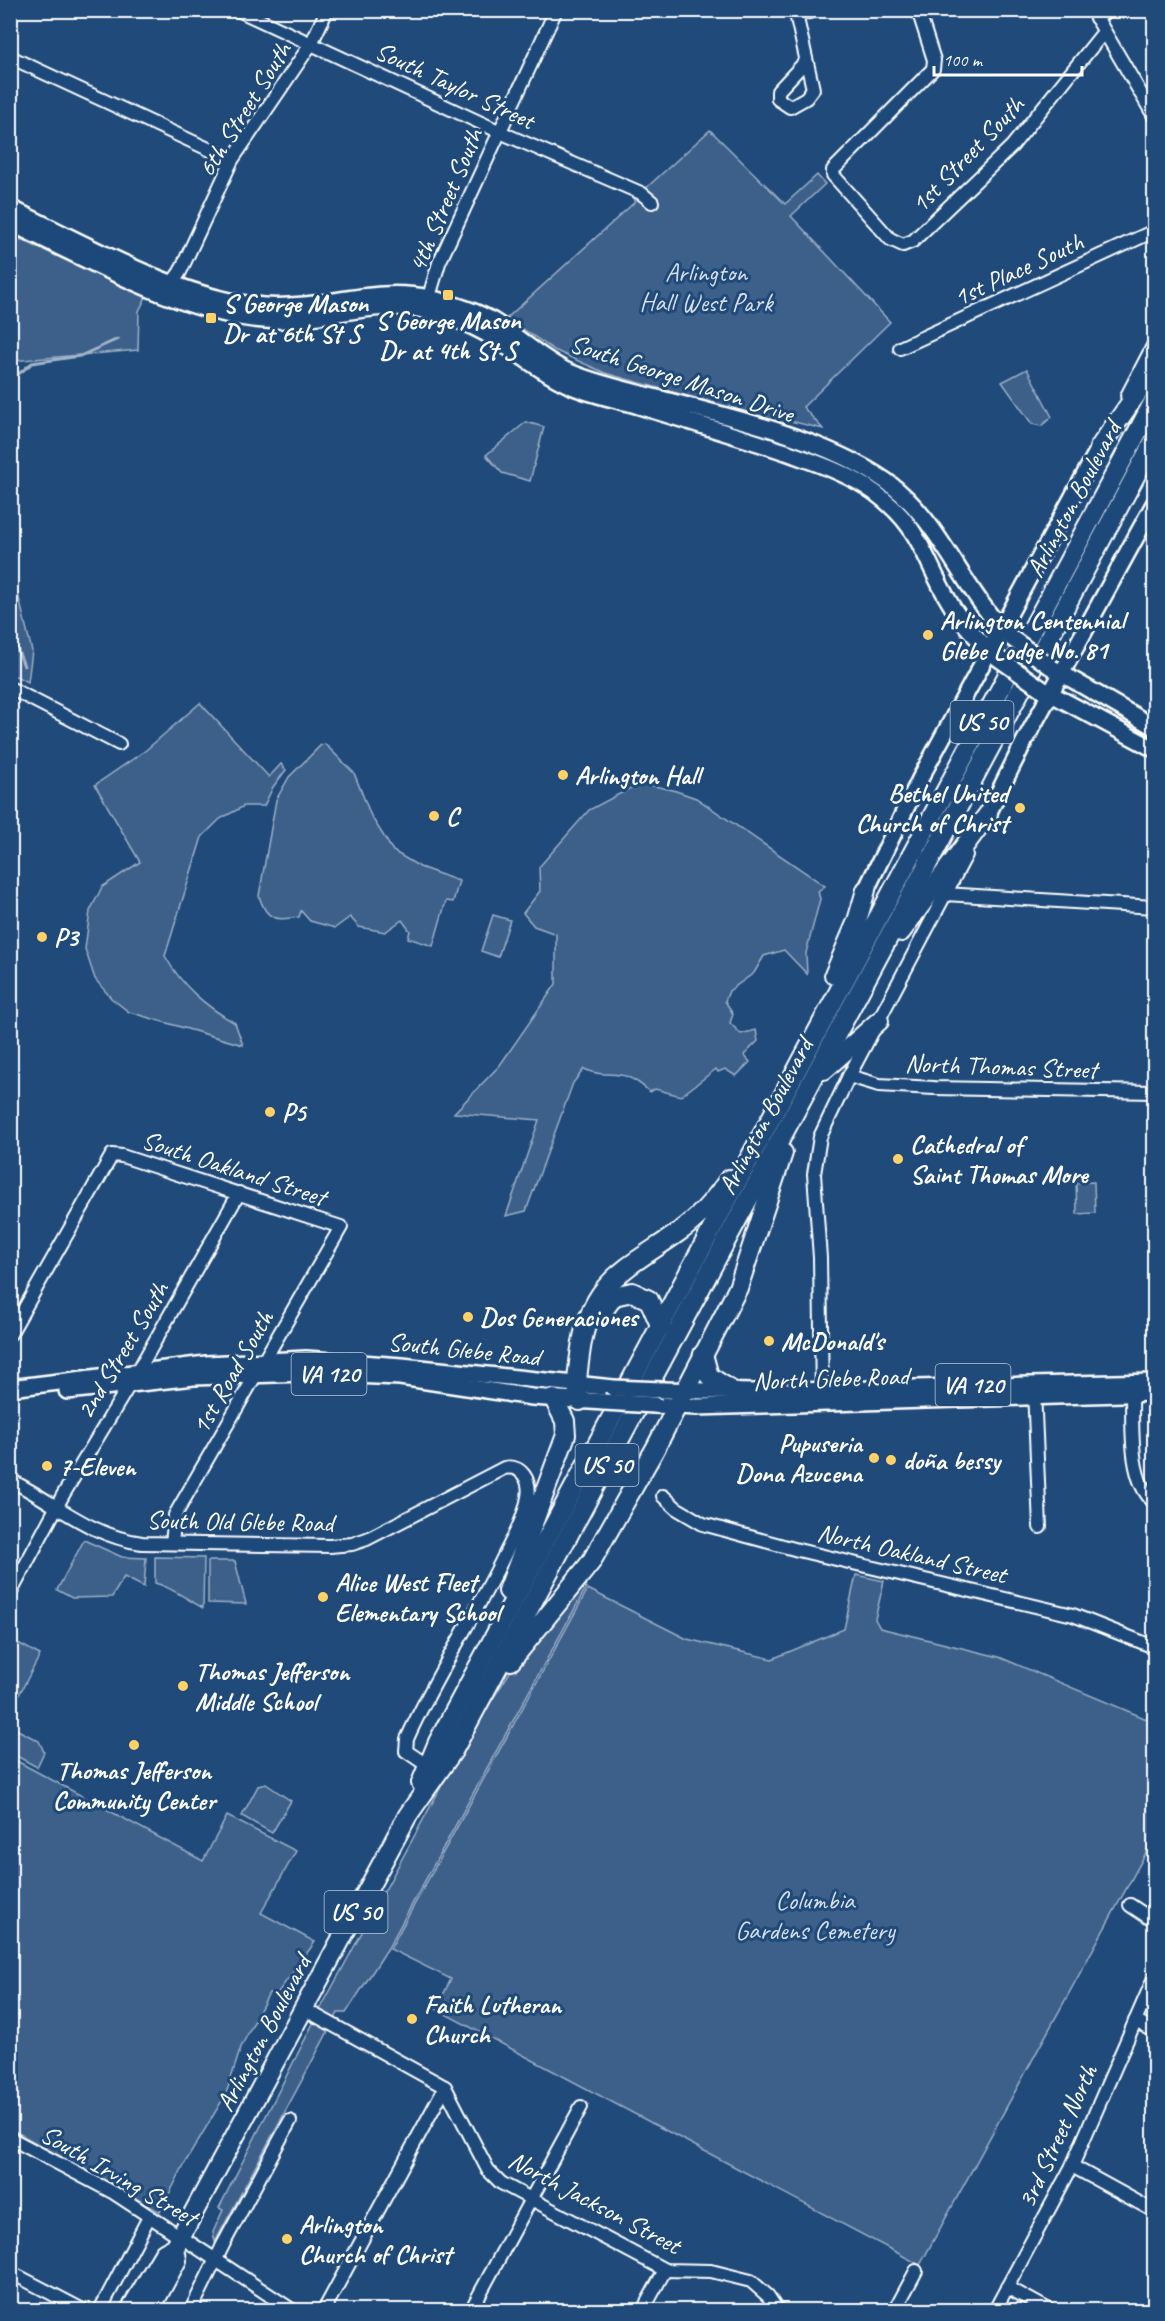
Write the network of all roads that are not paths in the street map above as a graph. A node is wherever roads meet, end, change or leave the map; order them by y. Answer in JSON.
{"nodes":[{"id":1,"x":238,"y":10,"type":"edge"},
{"id":2,"x":327,"y":10,"type":"edge"},
{"id":3,"x":556,"y":10,"type":"edge"},
{"id":4,"x":817,"y":10,"type":"edge"},
{"id":5,"x":918,"y":10,"type":"edge"},
{"id":6,"x":1108,"y":10,"type":"edge"},
{"id":7,"x":793,"y":12,"type":"edge"},
{"id":8,"x":1094,"y":14,"type":"edge"},
{"id":9,"x":1104,"y":33,"type":"junction"},
{"id":10,"x":311,"y":44,"type":"junction"},
{"id":11,"x":10,"y":57,"type":"edge"},
{"id":12,"x":806,"y":61,"type":"dead end"},
{"id":13,"x":1155,"y":117,"type":"edge"},
{"id":14,"x":499,"y":131,"type":"junction"},
{"id":15,"x":232,"y":160,"type":"junction"},
{"id":16,"x":652,"y":202,"type":"dead end"},
{"id":17,"x":10,"y":208,"type":"edge"},
{"id":18,"x":10,"y":223,"type":"edge"},
{"id":19,"x":1155,"y":231,"type":"edge"},
{"id":20,"x":168,"y":288,"type":"junction"},
{"id":21,"x":427,"y":305,"type":"junction"},
{"id":22,"x":1153,"y":346,"type":"edge"},
{"id":23,"x":900,"y":348,"type":"dead end"},
{"id":24,"x":1155,"y":369,"type":"edge"},
{"id":25,"x":1155,"y":401,"type":"edge"},
{"id":26,"x":1155,"y":441,"type":"edge"},
{"id":27,"x":1099,"y":448,"type":"junction"},
{"id":28,"x":1155,"y":504,"type":"edge"},
{"id":29,"x":1006,"y":633,"type":"junction"},
{"id":30,"x":994,"y":655,"type":"junction"},
{"id":31,"x":1057,"y":671,"type":"junction"},
{"id":32,"x":10,"y":688,"type":"edge"},
{"id":33,"x":1047,"y":691,"type":"junction"},
{"id":34,"x":1155,"y":727,"type":"edge"},
{"id":35,"x":119,"y":744,"type":"dead end"},
{"id":36,"x":1155,"y":749,"type":"edge"},
{"id":37,"x":988,"y":813,"type":"junction"},
{"id":38,"x":866,"y":890,"type":"joint"},
{"id":39,"x":945,"y":894,"type":"junction"},
{"id":40,"x":1155,"y":907,"type":"edge"},
{"id":41,"x":870,"y":971,"type":"junction"},
{"id":42,"x":879,"y":1021,"type":"junction"},
{"id":43,"x":810,"y":1044,"type":"junction"},
{"id":44,"x":849,"y":1076,"type":"junction"},
{"id":45,"x":814,"y":1079,"type":"junction"},
{"id":46,"x":1155,"y":1092,"type":"edge"},
{"id":47,"x":774,"y":1113,"type":"junction"},
{"id":48,"x":795,"y":1114,"type":"junction"},
{"id":49,"x":239,"y":1193,"type":"junction"},
{"id":50,"x":341,"y":1227,"type":"joint"},
{"id":51,"x":661,"y":1327,"type":"junction"},
{"id":52,"x":10,"y":1334,"type":"edge"},
{"id":53,"x":703,"y":1354,"type":"junction"},
{"id":54,"x":261,"y":1367,"type":"junction"},
{"id":55,"x":133,"y":1378,"type":"junction"},
{"id":56,"x":1155,"y":1382,"type":"edge"},
{"id":57,"x":496,"y":1384,"type":"junction"},
{"id":58,"x":10,"y":1388,"type":"edge"},
{"id":59,"x":1132,"y":1388,"type":"junction"},
{"id":60,"x":581,"y":1390,"type":"junction"},
{"id":61,"x":662,"y":1390,"type":"joint"},
{"id":62,"x":1034,"y":1390,"type":"junction"},
{"id":63,"x":734,"y":1392,"type":"junction"},
{"id":64,"x":1155,"y":1393,"type":"edge"},
{"id":65,"x":822,"y":1396,"type":"junction"},
{"id":66,"x":10,"y":1398,"type":"edge"},
{"id":67,"x":554,"y":1399,"type":"junction"},
{"id":68,"x":680,"y":1399,"type":"junction"},
{"id":69,"x":654,"y":1405,"type":"joint"},
{"id":70,"x":10,"y":1480,"type":"edge"},
{"id":71,"x":663,"y":1496,"type":"dead end"},
{"id":72,"x":1155,"y":1502,"type":"edge"},
{"id":73,"x":57,"y":1506,"type":"junction"},
{"id":74,"x":1040,"y":1527,"type":"dead end"},
{"id":75,"x":172,"y":1543,"type":"junction"},
{"id":76,"x":10,"y":1594,"type":"edge"},
{"id":77,"x":493,"y":1640,"type":"junction"},
{"id":78,"x":1155,"y":1647,"type":"edge"},
{"id":79,"x":484,"y":1693,"type":"junction"},
{"id":80,"x":428,"y":1766,"type":"junction"},
{"id":81,"x":411,"y":1810,"type":"junction"},
{"id":82,"x":1130,"y":1905,"type":"dead end"},
{"id":83,"x":1155,"y":1921,"type":"edge"},
{"id":84,"x":1155,"y":1978,"type":"edge"},
{"id":85,"x":304,"y":2009,"type":"junction"},
{"id":86,"x":1135,"y":2020,"type":"junction"},
{"id":87,"x":1155,"y":2031,"type":"edge"},
{"id":88,"x":445,"y":2087,"type":"junction"},
{"id":89,"x":581,"y":2107,"type":"dead end"},
{"id":90,"x":290,"y":2121,"type":"dead end"},
{"id":91,"x":10,"y":2138,"type":"edge"},
{"id":92,"x":1072,"y":2166,"type":"junction"},
{"id":93,"x":531,"y":2199,"type":"junction"},
{"id":94,"x":1155,"y":2211,"type":"edge"},
{"id":95,"x":149,"y":2217,"type":"junction"},
{"id":96,"x":178,"y":2242,"type":"junction"},
{"id":97,"x":217,"y":2259,"type":"junction"},
{"id":98,"x":665,"y":2270,"type":"junction"},
{"id":99,"x":916,"y":2271,"type":"dead end"},
{"id":100,"x":10,"y":2272,"type":"edge"},
{"id":101,"x":1007,"y":2288,"type":"junction"},
{"id":102,"x":83,"y":2310,"type":"edge"},
{"id":103,"x":100,"y":2310,"type":"edge"},
{"id":104,"x":130,"y":2310,"type":"edge"},
{"id":105,"x":150,"y":2310,"type":"edge"},
{"id":106,"x":191,"y":2310,"type":"edge"},
{"id":107,"x":292,"y":2310,"type":"edge"},
{"id":108,"x":324,"y":2310,"type":"edge"},
{"id":109,"x":471,"y":2310,"type":"edge"},
{"id":110,"x":643,"y":2310,"type":"edge"},
{"id":111,"x":777,"y":2310,"type":"edge"},
{"id":112,"x":895,"y":2310,"type":"edge"},
{"id":113,"x":994,"y":2310,"type":"edge"},
{"id":114,"x":1049,"y":2310,"type":"edge"}],
"edges":[{"from":1,"to":10,"type":"street","name":"South Taylor Street"},
{"from":2,"to":10,"type":"street","name":"6th Street South"},
{"from":3,"to":14,"type":"street","name":"4th Street South"},
{"from":4,"to":7,"type":"street"},
{"from":5,"to":9,"type":"street","name":"1st Street South"},
{"from":6,"to":8,"type":"street"},
{"from":7,"to":12,"type":"street"},
{"from":8,"to":9,"type":"street"},
{"from":9,"to":13,"type":"street"},
{"from":10,"to":14,"type":"street","name":"South Taylor Street"},
{"from":10,"to":15,"type":"street","name":"6th Street South"},
{"from":11,"to":15,"type":"street"},
{"from":14,"to":16,"type":"street","name":"South Taylor Street"},
{"from":14,"to":21,"type":"street","name":"4th Street South"},
{"from":15,"to":20,"type":"street","name":"6th Street South"},
{"from":17,"to":20,"type":"main road","name":"South George Mason Drive"},
{"from":18,"to":20,"type":"main road","name":"South George Mason Drive"},
{"from":19,"to":23,"type":"street","name":"1st Place South"},
{"from":20,"to":21,"type":"main road","name":"South George Mason Drive"},
{"from":21,"to":29,"type":"main road","name":"South George Mason Drive"},
{"from":21,"to":30,"type":"main road","name":"South George Mason Drive"},
{"from":22,"to":27,"type":"street"},
{"from":24,"to":27,"type":"highway"},
{"from":25,"to":43,"type":"highway","name":"Arlington Boulevard","number":"US 50"},
{"from":26,"to":41,"type":"highway","name":"Arlington Boulevard","number":"US 50"},
{"from":27,"to":29,"type":"main road"},
{"from":28,"to":31,"type":"main road"},
{"from":29,"to":30,"type":"main road"},
{"from":29,"to":31,"type":"main road","name":"South George Mason Drive","bridge":true},
{"from":30,"to":33,"type":"main road","name":"South George Mason Drive","bridge":true},
{"from":30,"to":38,"type":"main road"},
{"from":31,"to":33,"type":"main road"},
{"from":31,"to":34,"type":"main road","name":"South George Mason Drive"},
{"from":32,"to":35,"type":"street"},
{"from":33,"to":36,"type":"main road","name":"South George Mason Drive"},
{"from":33,"to":37,"type":"main road"},
{"from":37,"to":39,"type":"street"},
{"from":37,"to":41,"type":"highway"},
{"from":38,"to":43,"type":"highway"},
{"from":39,"to":40,"type":"street"},
{"from":39,"to":42,"type":"street"},
{"from":41,"to":45,"type":"highway","name":"Arlington Boulevard","number":"US 50"},
{"from":42,"to":44,"type":"street"},
{"from":42,"to":45,"type":"highway"},
{"from":43,"to":47,"type":"highway","name":"Arlington Boulevard","number":"US 50"},
{"from":44,"to":46,"type":"street","name":"North Thomas Street"},
{"from":44,"to":65,"type":"street"},
{"from":45,"to":48,"type":"highway","name":"Arlington Boulevard","number":"US 50"},
{"from":47,"to":51,"type":"highway","name":"Arlington Boulevard","number":"US 50"},
{"from":47,"to":60,"type":"highway"},
{"from":48,"to":53,"type":"highway"},
{"from":48,"to":79,"type":"highway","name":"Arlington Boulevard","number":"US 50"},
{"from":49,"to":50,"type":"street","name":"South Oakland Street"},
{"from":49,"to":52,"type":"street","name":"South Oakland Street"},
{"from":49,"to":55,"type":"street","name":"2nd Street South"},
{"from":50,"to":54,"type":"street","name":"1st Road South"},
{"from":51,"to":60,"type":"highway"},
{"from":51,"to":77,"type":"highway","name":"Arlington Boulevard","number":"US 50"},
{"from":53,"to":63,"type":"highway"},
{"from":53,"to":68,"type":"highway"},
{"from":54,"to":55,"type":"main road","name":"South Glebe Road","number":"VA 120"},
{"from":54,"to":57,"type":"main road","name":"South Glebe Road","number":"VA 120"},
{"from":54,"to":75,"type":"street","name":"1st Road South"},
{"from":55,"to":58,"type":"main road","name":"South Glebe Road","number":"VA 120"},
{"from":55,"to":66,"type":"main road","name":"South Glebe Road","number":"VA 120"},
{"from":55,"to":73,"type":"street","name":"2nd Street South"},
{"from":56,"to":59,"type":"main road","name":"North Glebe Road","number":"VA 120"},
{"from":57,"to":60,"type":"main road","name":"South Glebe Road","number":"VA 120"},
{"from":57,"to":67,"type":"main road","name":"South Glebe Road","number":"VA 120"},
{"from":59,"to":62,"type":"main road","name":"North Glebe Road","number":"VA 120"},
{"from":59,"to":64,"type":"main road","name":"North Glebe Road","number":"VA 120"},
{"from":59,"to":72,"type":"street"},
{"from":60,"to":61,"type":"main road","name":"South Glebe Road","number":"VA 120","bridge":true},
{"from":60,"to":67,"type":"main road","name":"South Glebe Road","number":"VA 120"},
{"from":60,"to":69,"type":"main road","name":"South Glebe Road","number":"VA 120","bridge":true},
{"from":61,"to":68,"type":"main road","name":"North Glebe Road","number":"VA 120"},
{"from":62,"to":65,"type":"main road","name":"North Glebe Road","number":"VA 120"},
{"from":62,"to":74,"type":"street"},
{"from":63,"to":65,"type":"main road","name":"North Glebe Road","number":"VA 120"},
{"from":63,"to":68,"type":"main road","name":"North Glebe Road","number":"VA 120"},
{"from":65,"to":68,"type":"main road","name":"North Glebe Road","number":"VA 120"},
{"from":67,"to":77,"type":"highway"},
{"from":68,"to":69,"type":"main road","name":"North Glebe Road","number":"VA 120"},
{"from":68,"to":79,"type":"highway"},
{"from":70,"to":73,"type":"street","name":"South Old Glebe Road"},
{"from":71,"to":78,"type":"street","name":"North Oakland Street"},
{"from":73,"to":75,"type":"street","name":"South Old Glebe Road"},
{"from":73,"to":76,"type":"street","name":"2nd Street South"},
{"from":75,"to":80,"type":"street","name":"South Old Glebe Road"},
{"from":77,"to":80,"type":"highway","name":"Arlington Boulevard","number":"US 50"},
{"from":79,"to":81,"type":"highway","name":"Arlington Boulevard","number":"US 50"},
{"from":80,"to":81,"type":"highway","name":"Arlington Boulevard","number":"US 50"},
{"from":81,"to":85,"type":"highway","name":"Arlington Boulevard","number":"US 50"},
{"from":82,"to":83,"type":"street"},
{"from":84,"to":86,"type":"street","name":"3rd Street North"},
{"from":85,"to":88,"type":"street"},
{"from":85,"to":96,"type":"highway","name":"Arlington Boulevard","number":"US 50"},
{"from":86,"to":87,"type":"street"},
{"from":86,"to":92,"type":"street","name":"3rd Street North"},
{"from":88,"to":93,"type":"street","name":"North Jackson Street"},
{"from":88,"to":108,"type":"street"},
{"from":89,"to":93,"type":"street"},
{"from":90,"to":97,"type":"street"},
{"from":91,"to":95,"type":"street","name":"South Irving Street"},
{"from":92,"to":94,"type":"street"},
{"from":92,"to":101,"type":"street","name":"3rd Street North"},
{"from":93,"to":98,"type":"street","name":"North Jackson Street"},
{"from":93,"to":109,"type":"street"},
{"from":95,"to":96,"type":"street","name":"South Irving Street"},
{"from":95,"to":103,"type":"street"},
{"from":96,"to":97,"type":"street","name":"South Irving Street"},
{"from":96,"to":104,"type":"highway","name":"Arlington Boulevard"},
{"from":96,"to":105,"type":"highway","name":"Arlington Boulevard"},
{"from":97,"to":106,"type":"street"},
{"from":97,"to":107,"type":"street","name":"South Irving Street"},
{"from":98,"to":110,"type":"street"},
{"from":98,"to":111,"type":"street","name":"North Jackson Street"},
{"from":99,"to":112,"type":"street"},
{"from":100,"to":102,"type":"street"},
{"from":101,"to":113,"type":"street","name":"3rd Street North"},
{"from":101,"to":114,"type":"street"}]}
